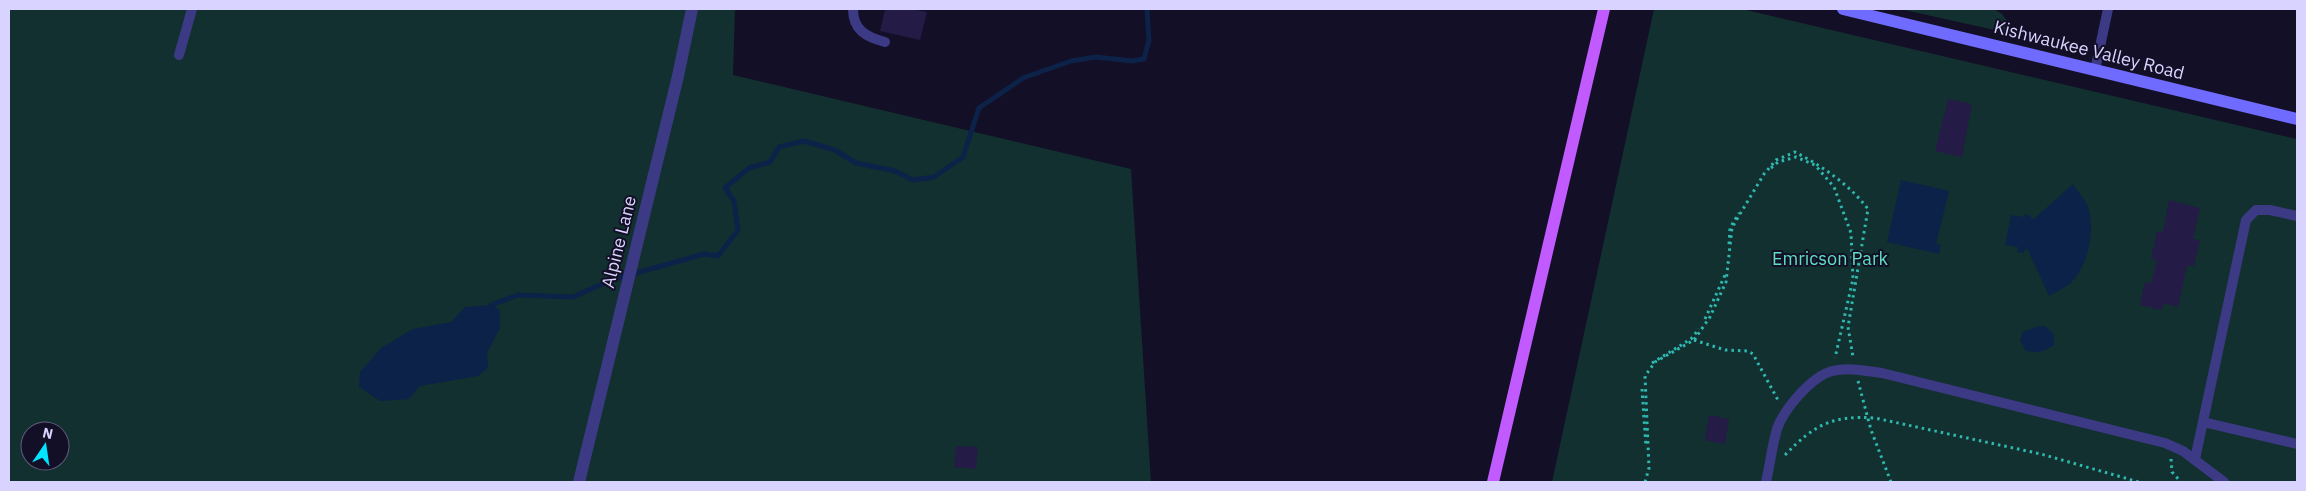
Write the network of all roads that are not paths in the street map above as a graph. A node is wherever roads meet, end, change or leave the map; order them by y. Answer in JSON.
{"nodes":[{"id":1,"x":192,"y":9,"type":"edge"},
{"id":2,"x":692,"y":9,"type":"edge"},
{"id":3,"x":853,"y":9,"type":"edge"},
{"id":4,"x":1604,"y":9,"type":"edge"},
{"id":5,"x":1843,"y":9,"type":"edge"},
{"id":6,"x":2108,"y":9,"type":"edge"},
{"id":7,"x":885,"y":42,"type":"dead end"},
{"id":8,"x":179,"y":55,"type":"dead end"},
{"id":9,"x":2095,"y":70,"type":"junction"},
{"id":10,"x":2297,"y":119,"type":"edge"},
{"id":11,"x":2297,"y":216,"type":"edge"},
{"id":12,"x":2203,"y":422,"type":"junction"},
{"id":13,"x":2297,"y":444,"type":"edge"},
{"id":14,"x":2195,"y":459,"type":"junction"},
{"id":15,"x":579,"y":482,"type":"edge"},
{"id":16,"x":1494,"y":482,"type":"edge"},
{"id":17,"x":1766,"y":482,"type":"edge"},
{"id":18,"x":2224,"y":482,"type":"edge"}],
"edges":[{"from":1,"to":8,"type":"lane"},
{"from":2,"to":15,"type":"street","name":"Alpine Lane"},
{"from":3,"to":7,"type":"lane"},
{"from":4,"to":16,"type":"main road"},
{"from":5,"to":9,"type":"street","name":"Kishwaukee Valley Road"},
{"from":6,"to":9,"type":"lane"},
{"from":9,"to":10,"type":"street","name":"Kishwaukee Valley Road"},
{"from":11,"to":12,"type":"lane"},
{"from":12,"to":13,"type":"lane"},
{"from":12,"to":14,"type":"lane"},
{"from":14,"to":17,"type":"lane"},
{"from":14,"to":18,"type":"lane"}]}
